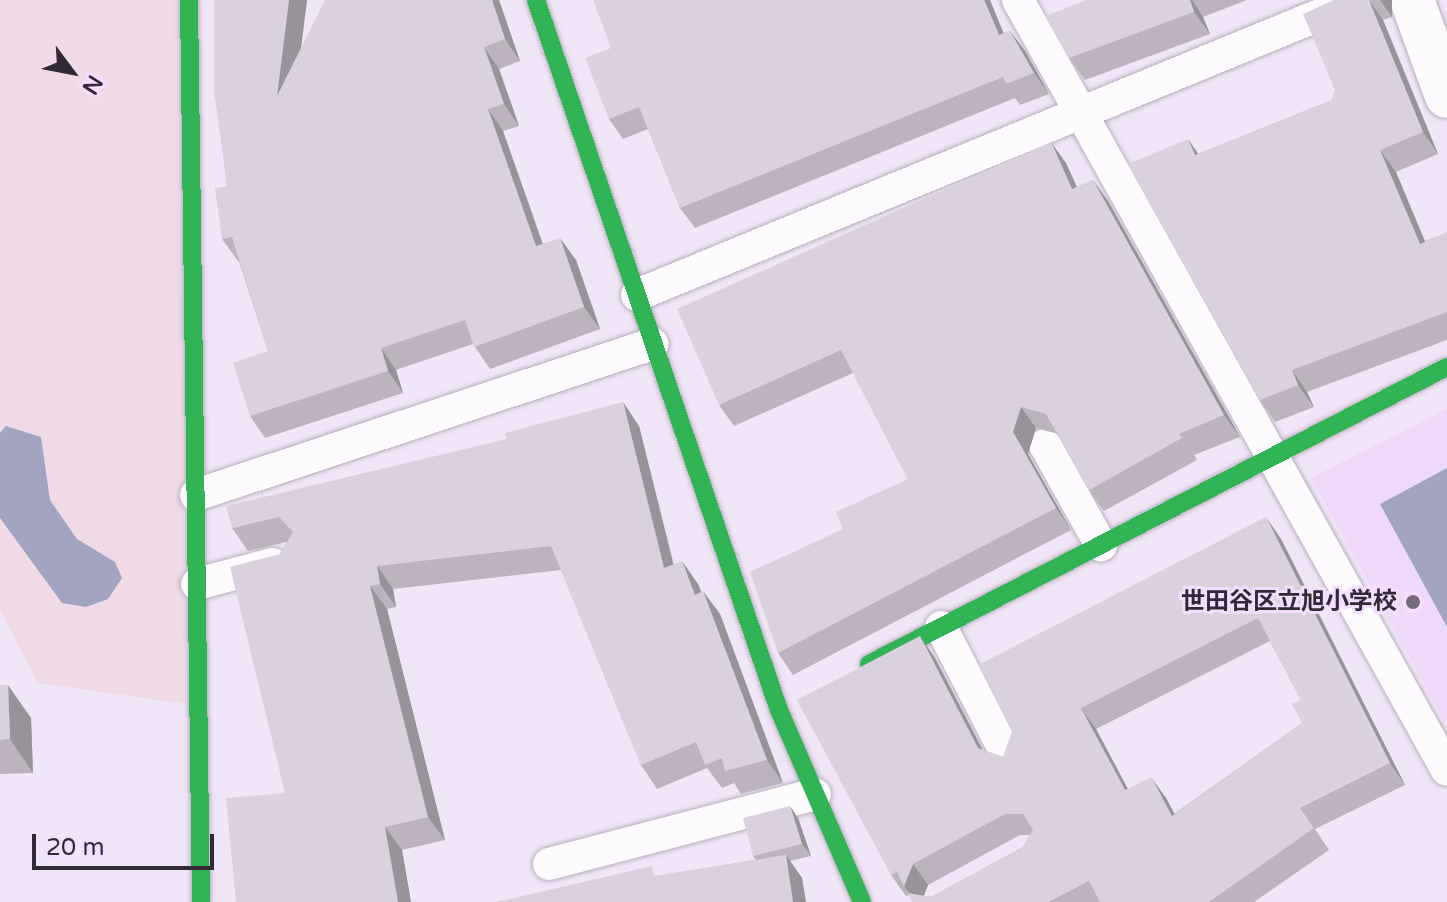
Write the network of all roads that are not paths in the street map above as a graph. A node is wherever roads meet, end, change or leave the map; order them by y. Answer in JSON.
{"nodes":[{"id":1,"x":189,"y":0,"type":"edge"},
{"id":2,"x":536,"y":0,"type":"edge"},
{"id":3,"x":1018,"y":0,"type":"edge"},
{"id":4,"x":1356,"y":0,"type":"edge"},
{"id":5,"x":1412,"y":0,"type":"edge"},
{"id":6,"x":1447,"y":96,"type":"edge"},
{"id":7,"x":1076,"y":112,"type":"junction"},
{"id":8,"x":637,"y":295,"type":"junction"},
{"id":9,"x":653,"y":344,"type":"junction"},
{"id":10,"x":1447,"y":367,"type":"edge"},
{"id":11,"x":1045,"y":445,"type":"edge"},
{"id":12,"x":1273,"y":456,"type":"junction"},
{"id":13,"x":196,"y":495,"type":"junction"},
{"id":14,"x":1101,"y":545,"type":"junction"},
{"id":15,"x":291,"y":559,"type":"edge"},
{"id":16,"x":197,"y":584,"type":"junction"},
{"id":17,"x":941,"y":627,"type":"junction"},
{"id":18,"x":846,"y":675,"type":"edge"},
{"id":19,"x":1010,"y":761,"type":"edge"},
{"id":20,"x":1447,"y":770,"type":"edge"},
{"id":21,"x":815,"y":794,"type":"junction"},
{"id":22,"x":549,"y":864,"type":"dead end"},
{"id":23,"x":201,"y":902,"type":"edge"},
{"id":24,"x":862,"y":902,"type":"edge"}],
"edges":[{"from":1,"to":13,"type":"street"},
{"from":2,"to":8,"type":"street"},
{"from":3,"to":7,"type":"lane"},
{"from":4,"to":7,"type":"lane"},
{"from":5,"to":6,"type":"street"},
{"from":7,"to":8,"type":"lane"},
{"from":7,"to":12,"type":"lane"},
{"from":8,"to":9,"type":"street"},
{"from":9,"to":13,"type":"lane"},
{"from":9,"to":21,"type":"street"},
{"from":10,"to":12,"type":"street"},
{"from":11,"to":14,"type":"lane"},
{"from":12,"to":14,"type":"street"},
{"from":12,"to":20,"type":"lane"},
{"from":13,"to":16,"type":"street"},
{"from":14,"to":17,"type":"street"},
{"from":15,"to":16,"type":"lane"},
{"from":16,"to":23,"type":"street"},
{"from":17,"to":18,"type":"street"},
{"from":17,"to":19,"type":"lane"},
{"from":21,"to":22,"type":"lane"},
{"from":21,"to":24,"type":"street"}]}
